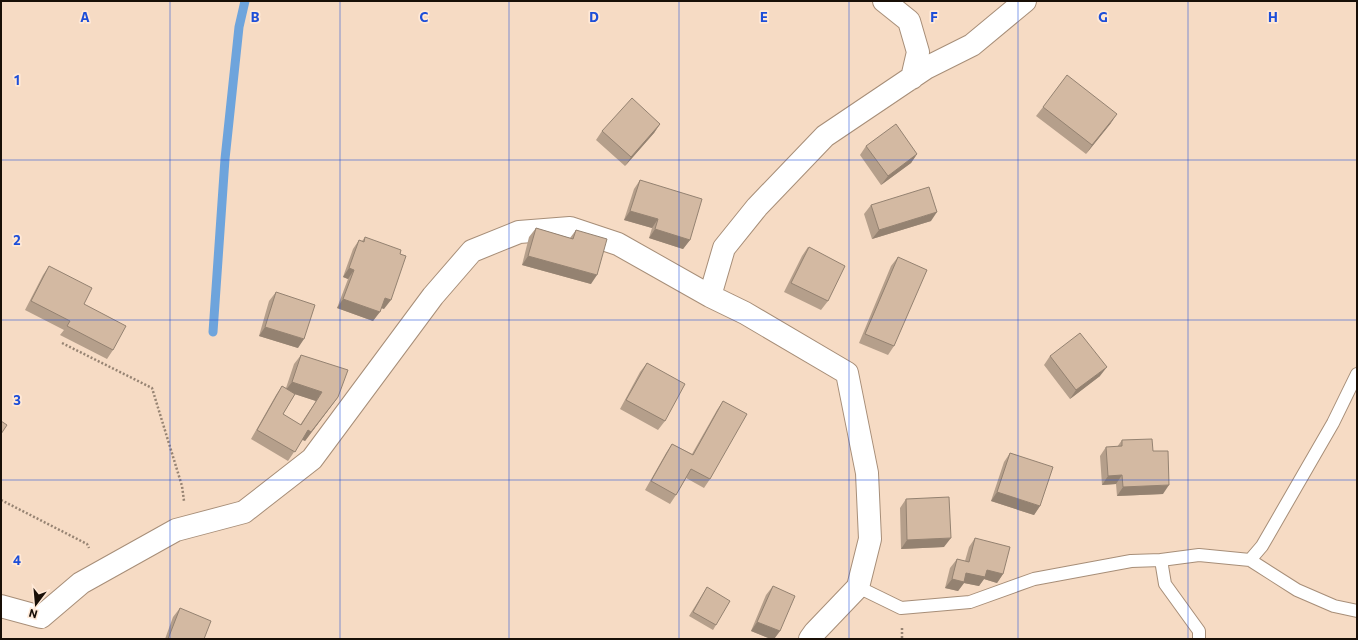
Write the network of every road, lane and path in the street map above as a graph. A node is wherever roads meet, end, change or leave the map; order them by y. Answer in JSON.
{"nodes":[{"id":1,"x":884,"y":1,"type":"edge"},
{"id":2,"x":1025,"y":1,"type":"edge"},
{"id":3,"x":912,"y":78,"type":"junction"},
{"id":4,"x":710,"y":296,"type":"junction"},
{"id":5,"x":62,"y":343,"type":"dead end"},
{"id":6,"x":1357,"y":374,"type":"edge"},
{"id":7,"x":1,"y":500,"type":"edge"},
{"id":8,"x":187,"y":527,"type":"junction"},
{"id":9,"x":1161,"y":560,"type":"junction"},
{"id":10,"x":1250,"y":560,"type":"junction"},
{"id":11,"x":99,"y":573,"type":"junction"},
{"id":12,"x":858,"y":587,"type":"junction"},
{"id":13,"x":1,"y":606,"type":"edge"},
{"id":14,"x":1357,"y":611,"type":"edge"},
{"id":15,"x":810,"y":639,"type":"edge"},
{"id":16,"x":1199,"y":639,"type":"edge"}],
"edges":[{"from":1,"to":3,"type":"street"},
{"from":2,"to":3,"type":"street"},
{"from":3,"to":4,"type":"street"},
{"from":4,"to":8,"type":"street"},
{"from":4,"to":12,"type":"street"},
{"from":5,"to":8,"type":"path"},
{"from":6,"to":10,"type":"lane"},
{"from":7,"to":11,"type":"path"},
{"from":8,"to":11,"type":"street"},
{"from":9,"to":10,"type":"lane"},
{"from":9,"to":12,"type":"lane"},
{"from":9,"to":16,"type":"lane"},
{"from":10,"to":14,"type":"lane"},
{"from":11,"to":13,"type":"street"},
{"from":12,"to":15,"type":"street"}]}
